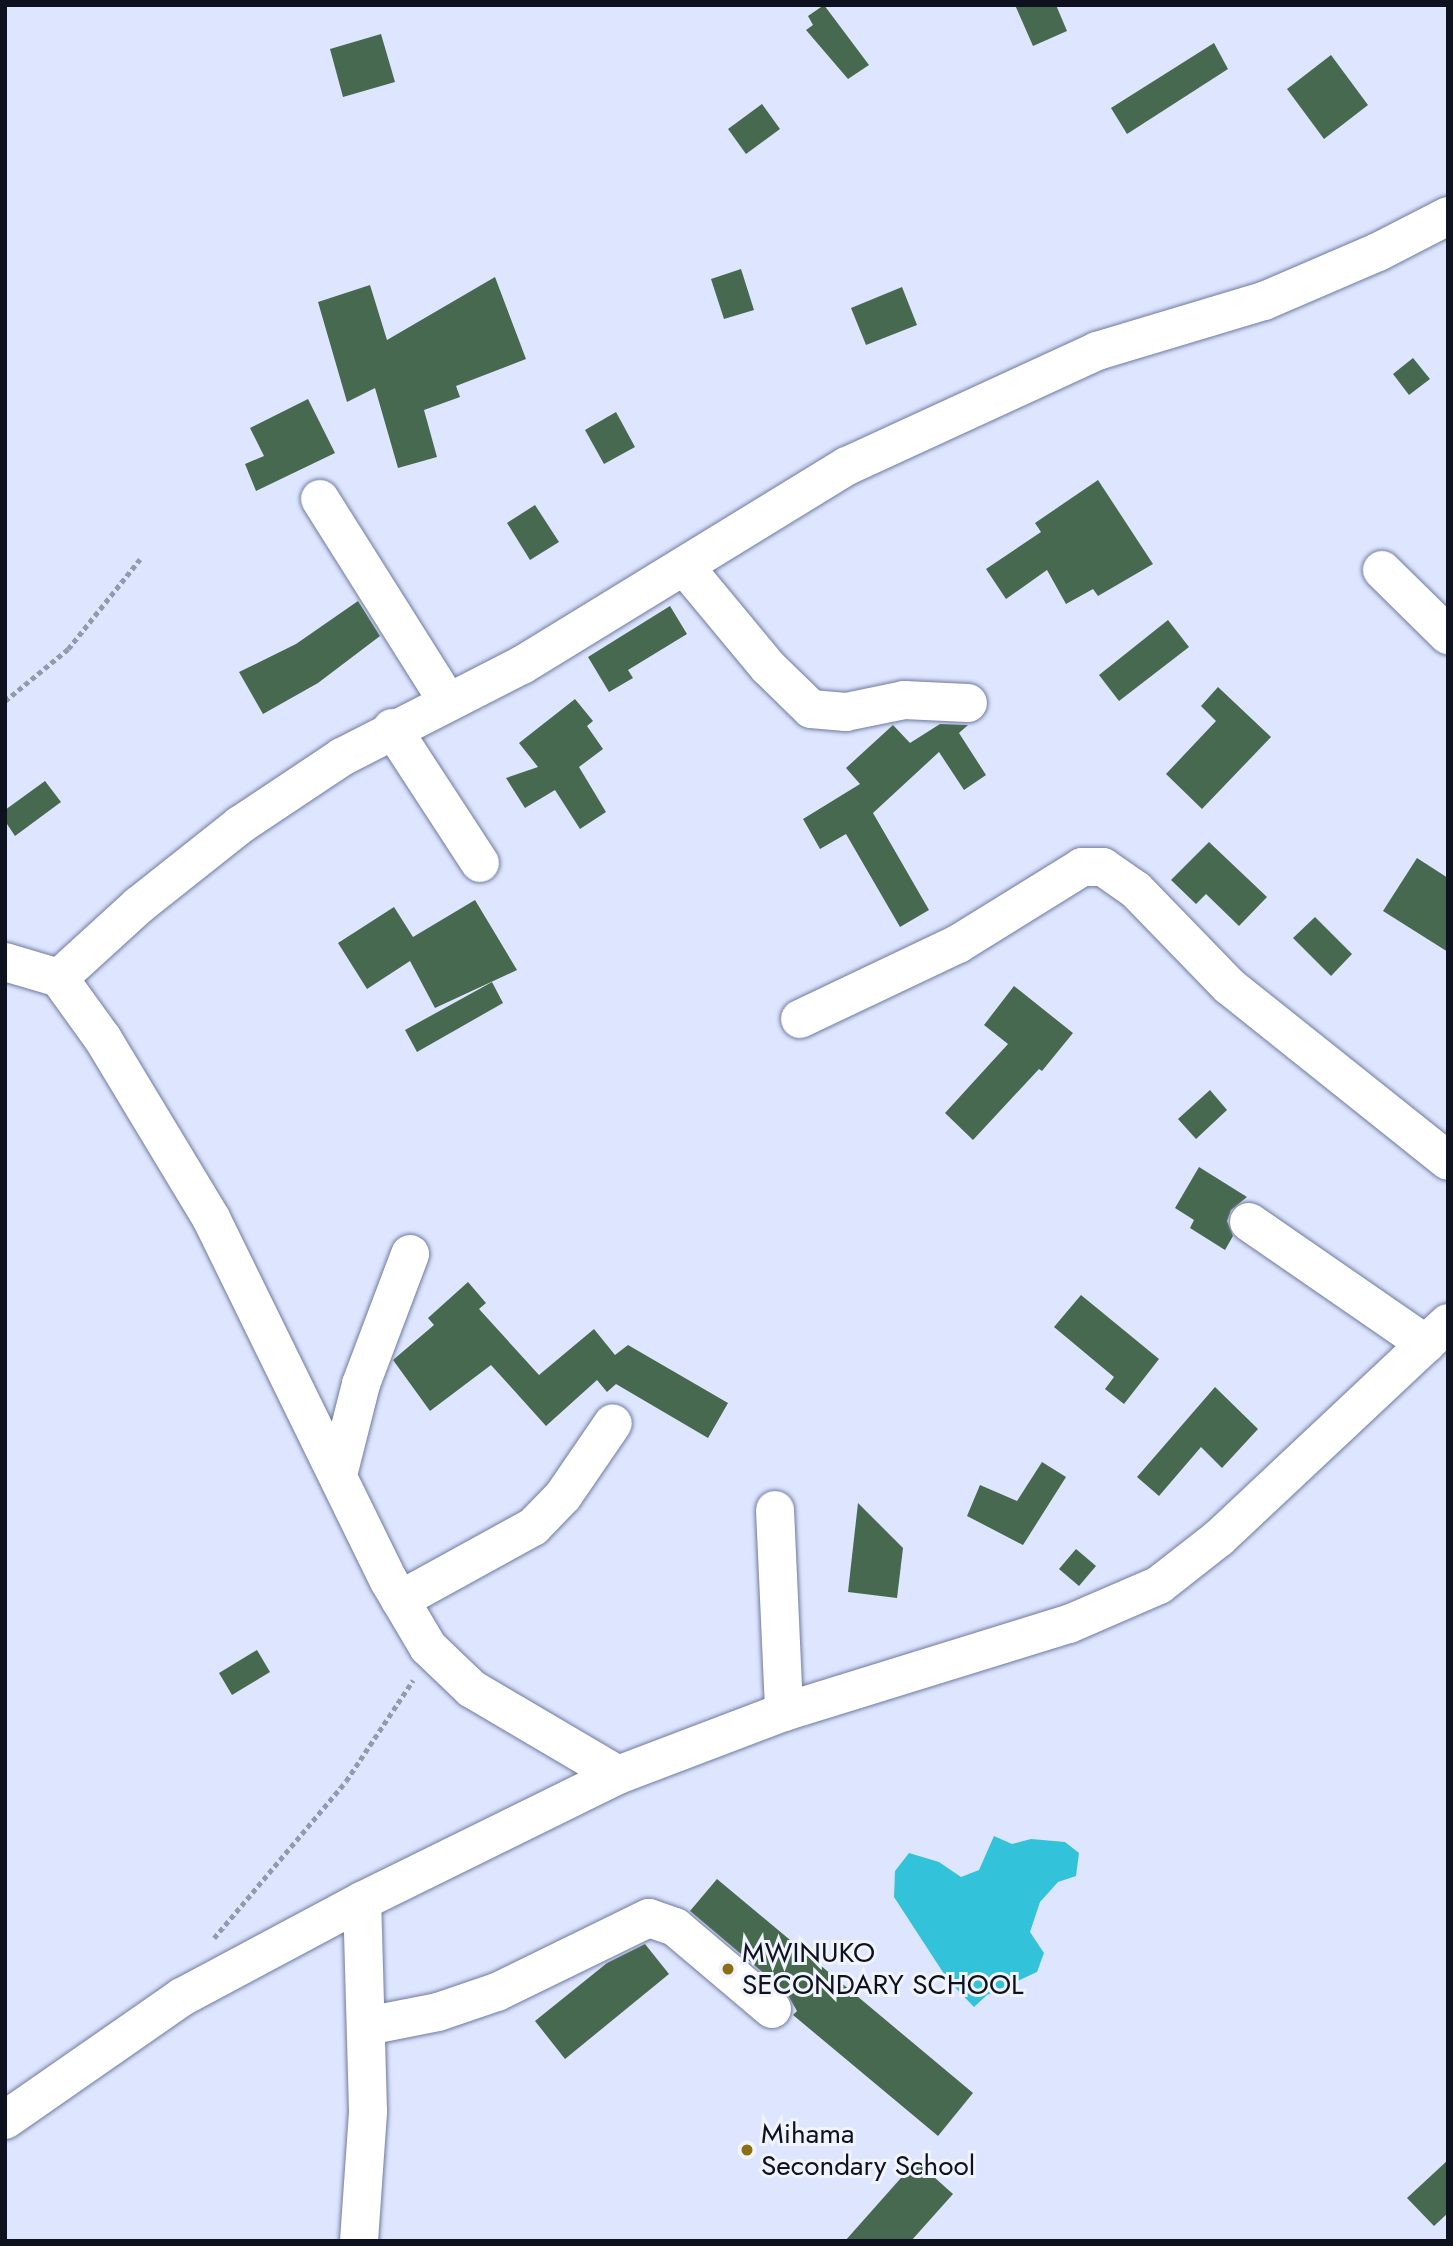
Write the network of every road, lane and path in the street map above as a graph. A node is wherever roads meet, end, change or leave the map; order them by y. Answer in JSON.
{"nodes":[{"id":1,"x":1448,"y":216,"type":"edge"},
{"id":2,"x":320,"y":499,"type":"dead end"},
{"id":3,"x":140,"y":559,"type":"dead end"},
{"id":4,"x":685,"y":567,"type":"junction"},
{"id":5,"x":1382,"y":570,"type":"dead end"},
{"id":6,"x":1448,"y":635,"type":"edge"},
{"id":7,"x":5,"y":701,"type":"edge"},
{"id":8,"x":447,"y":701,"type":"junction"},
{"id":9,"x":968,"y":703,"type":"dead end"},
{"id":10,"x":392,"y":728,"type":"junction"},
{"id":11,"x":480,"y":863,"type":"dead end"},
{"id":12,"x":5,"y":962,"type":"edge"},
{"id":13,"x":59,"y":978,"type":"junction"},
{"id":14,"x":800,"y":1018,"type":"dead end"},
{"id":15,"x":1448,"y":1161,"type":"edge"},
{"id":16,"x":1249,"y":1222,"type":"dead end"},
{"id":17,"x":410,"y":1254,"type":"dead end"},
{"id":18,"x":1437,"y":1334,"type":"edge"},
{"id":19,"x":612,"y":1423,"type":"dead end"},
{"id":20,"x":338,"y":1475,"type":"junction"},
{"id":21,"x":775,"y":1510,"type":"dead end"},
{"id":22,"x":400,"y":1600,"type":"junction"},
{"id":23,"x":428,"y":1647,"type":"junction"},
{"id":24,"x":784,"y":1712,"type":"junction"},
{"id":25,"x":618,"y":1775,"type":"junction"},
{"id":26,"x":362,"y":1901,"type":"junction"},
{"id":27,"x":209,"y":1944,"type":"dead end"},
{"id":28,"x":772,"y":2009,"type":"dead end"},
{"id":29,"x":367,"y":2026,"type":"junction"},
{"id":30,"x":5,"y":2120,"type":"edge"},
{"id":31,"x":359,"y":2241,"type":"edge"}],
"edges":[{"from":1,"to":4,"type":"street"},
{"from":2,"to":8,"type":"street"},
{"from":3,"to":7,"type":"path"},
{"from":4,"to":8,"type":"street"},
{"from":4,"to":9,"type":"street"},
{"from":5,"to":6,"type":"street"},
{"from":8,"to":10,"type":"street"},
{"from":10,"to":11,"type":"street"},
{"from":10,"to":13,"type":"street"},
{"from":12,"to":13,"type":"street"},
{"from":13,"to":20,"type":"street"},
{"from":14,"to":15,"type":"street"},
{"from":16,"to":18,"type":"street"},
{"from":17,"to":20,"type":"street"},
{"from":18,"to":24,"type":"street"},
{"from":19,"to":22,"type":"street"},
{"from":20,"to":22,"type":"street"},
{"from":21,"to":24,"type":"street"},
{"from":22,"to":23,"type":"street"},
{"from":23,"to":25,"type":"street"},
{"from":23,"to":27,"type":"path"},
{"from":24,"to":25,"type":"street"},
{"from":25,"to":26,"type":"street"},
{"from":26,"to":29,"type":"street"},
{"from":26,"to":30,"type":"street"},
{"from":28,"to":29,"type":"street"},
{"from":29,"to":31,"type":"street"}]}
